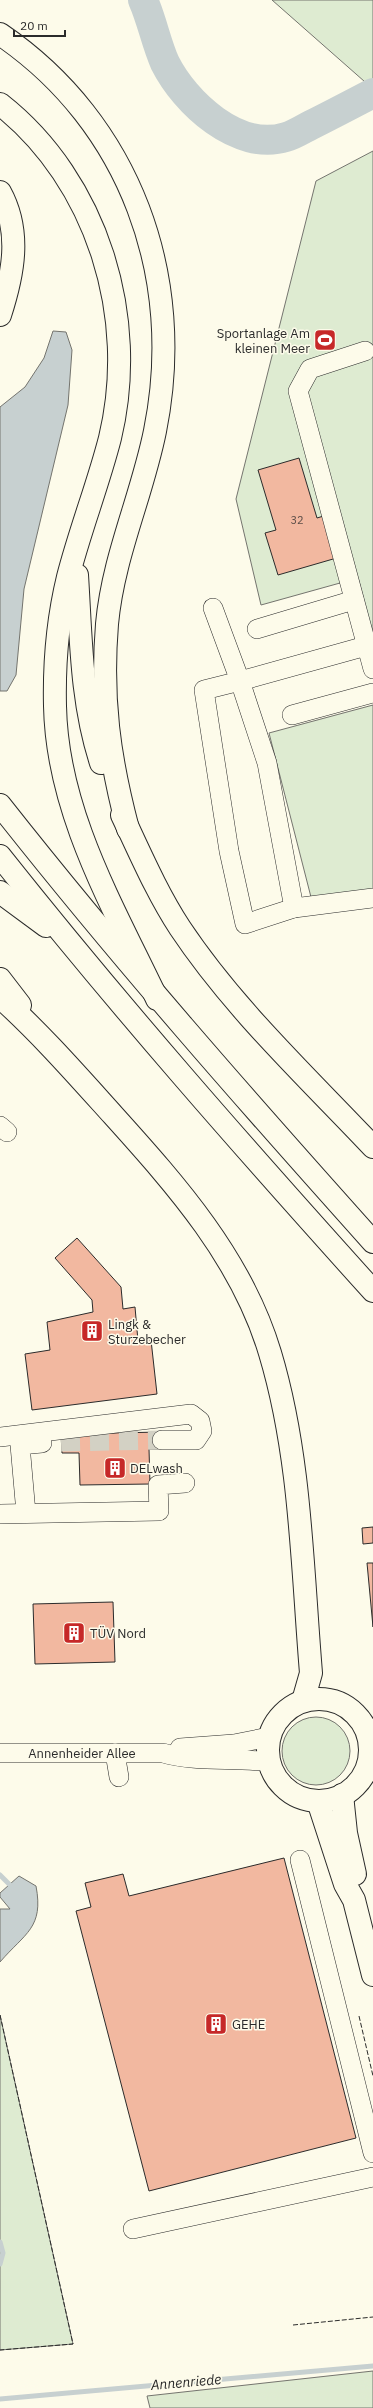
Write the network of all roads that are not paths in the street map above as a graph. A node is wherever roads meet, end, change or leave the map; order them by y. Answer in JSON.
{"nodes":[{"id":1,"x":0,"y":34,"type":"edge"},
{"id":2,"x":0,"y":104,"type":"edge"},
{"id":3,"x":0,"y":192,"type":"edge"},
{"id":4,"x":0,"y":315,"type":"edge"},
{"id":5,"x":364,"y":351,"type":"dead end"},
{"id":6,"x":75,"y":550,"type":"junction"},
{"id":7,"x":354,"y":600,"type":"junction"},
{"id":8,"x":213,"y":608,"type":"dead end"},
{"id":9,"x":257,"y":629,"type":"dead end"},
{"id":10,"x":366,"y":646,"type":"junction"},
{"id":11,"x":373,"y":669,"type":"edge"},
{"id":12,"x":240,"y":681,"type":"junction"},
{"id":13,"x":373,"y":693,"type":"edge"},
{"id":14,"x":292,"y":715,"type":"dead end"},
{"id":15,"x":0,"y":805,"type":"edge"},
{"id":16,"x":128,"y":828,"type":"junction"},
{"id":17,"x":0,"y":856,"type":"edge"},
{"id":18,"x":0,"y":892,"type":"edge"},
{"id":19,"x":373,"y":898,"type":"edge"},
{"id":20,"x":294,"y":908,"type":"junction"},
{"id":21,"x":70,"y":945,"type":"junction"},
{"id":22,"x":0,"y":979,"type":"edge"},
{"id":23,"x":0,"y":997,"type":"edge"},
{"id":24,"x":157,"y":999,"type":"junction"},
{"id":25,"x":68,"y":1066,"type":"junction"},
{"id":26,"x":373,"y":1147,"type":"edge"},
{"id":27,"x":373,"y":1242,"type":"edge"},
{"id":28,"x":373,"y":1291,"type":"edge"},
{"id":29,"x":0,"y":1437,"type":"edge"},
{"id":30,"x":162,"y":1440,"type":"tunnel mouth"},
{"id":31,"x":61,"y":1442,"type":"tunnel mouth"},
{"id":32,"x":185,"y":1483,"type":"dead end"},
{"id":33,"x":26,"y":1513,"type":"junction"},
{"id":34,"x":0,"y":1514,"type":"edge"},
{"id":35,"x":303,"y":1701,"type":"junction"},
{"id":36,"x":269,"y":1737,"type":"junction"},
{"id":37,"x":370,"y":1737,"type":"edge"},
{"id":38,"x":0,"y":1753,"type":"edge"},
{"id":39,"x":115,"y":1753,"type":"junction"},
{"id":40,"x":163,"y":1753,"type":"junction"},
{"id":41,"x":269,"y":1762,"type":"junction"},
{"id":42,"x":371,"y":1762,"type":"edge"},
{"id":43,"x":119,"y":1777,"type":"dead end"},
{"id":44,"x":342,"y":1795,"type":"junction"},
{"id":45,"x":318,"y":1801,"type":"junction"},
{"id":46,"x":300,"y":1860,"type":"dead end"},
{"id":47,"x":354,"y":1900,"type":"junction"},
{"id":48,"x":373,"y":1975,"type":"edge"},
{"id":49,"x":373,"y":2153,"type":"edge"},
{"id":50,"x":373,"y":2177,"type":"edge"},
{"id":51,"x":133,"y":2229,"type":"dead end"}],
"edges":[{"from":1,"to":16,"type":"main road"},
{"from":2,"to":6,"type":"main road"},
{"from":3,"to":4,"type":"main road"},
{"from":5,"to":7,"type":"street"},
{"from":6,"to":16,"type":"main road"},
{"from":6,"to":24,"type":"main road"},
{"from":7,"to":9,"type":"street"},
{"from":7,"to":10,"type":"street"},
{"from":8,"to":12,"type":"street"},
{"from":10,"to":11,"type":"street"},
{"from":10,"to":12,"type":"street"},
{"from":12,"to":20,"type":"street"},
{"from":12,"to":20,"type":"street"},
{"from":13,"to":14,"type":"street"},
{"from":15,"to":24,"type":"main road"},
{"from":16,"to":26,"type":"main road"},
{"from":17,"to":21,"type":"main road"},
{"from":18,"to":21,"type":"main road"},
{"from":19,"to":20,"type":"street"},
{"from":21,"to":28,"type":"main road"},
{"from":22,"to":25,"type":"main road"},
{"from":23,"to":25,"type":"main road"},
{"from":24,"to":27,"type":"main road"},
{"from":25,"to":35,"type":"main road"},
{"from":29,"to":30,"type":"street"},
{"from":31,"to":33,"type":"street"},
{"from":32,"to":33,"type":"street"},
{"from":33,"to":34,"type":"street"},
{"from":35,"to":36,"type":"main road"},
{"from":35,"to":37,"type":"main road"},
{"from":36,"to":40,"type":"street","name":"Annenheider Allee"},
{"from":36,"to":41,"type":"main road"},
{"from":37,"to":42,"type":"main road"},
{"from":38,"to":39,"type":"street","name":"Annenheider Allee"},
{"from":39,"to":40,"type":"street","name":"Annenheider Allee"},
{"from":39,"to":43,"type":"street"},
{"from":40,"to":41,"type":"street","name":"Annenheider Allee"},
{"from":41,"to":45,"type":"main road"},
{"from":42,"to":44,"type":"main road"},
{"from":44,"to":45,"type":"main road"},
{"from":44,"to":47,"type":"main road"},
{"from":45,"to":47,"type":"main road"},
{"from":46,"to":49,"type":"street"},
{"from":47,"to":48,"type":"main road"},
{"from":50,"to":51,"type":"street"}]}
